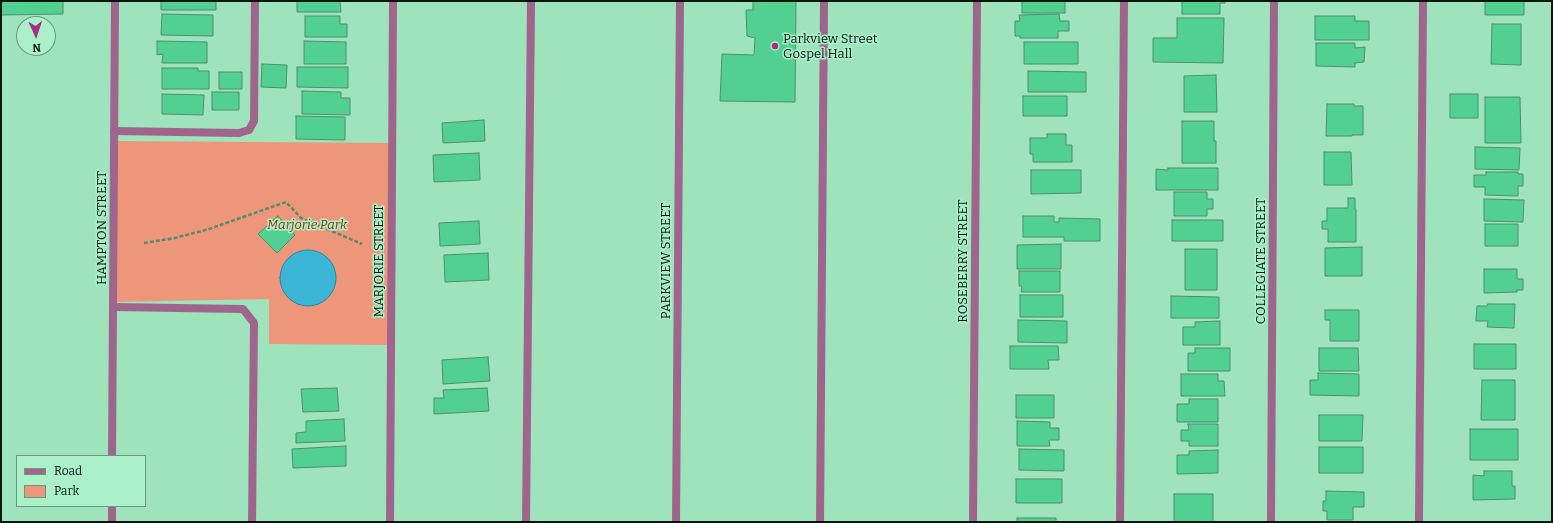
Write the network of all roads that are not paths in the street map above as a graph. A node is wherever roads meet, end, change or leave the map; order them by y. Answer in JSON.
{"nodes":[{"id":1,"x":115,"y":1,"type":"edge"},
{"id":2,"x":255,"y":1,"type":"edge"},
{"id":3,"x":393,"y":1,"type":"edge"},
{"id":4,"x":531,"y":1,"type":"edge"},
{"id":5,"x":680,"y":1,"type":"edge"},
{"id":6,"x":824,"y":1,"type":"edge"},
{"id":7,"x":977,"y":1,"type":"edge"},
{"id":8,"x":1124,"y":1,"type":"edge"},
{"id":9,"x":1274,"y":1,"type":"edge"},
{"id":10,"x":1423,"y":1,"type":"edge"},
{"id":11,"x":114,"y":131,"type":"junction"},
{"id":12,"x":113,"y":307,"type":"junction"},
{"id":13,"x":112,"y":455,"type":"edge"},
{"id":14,"x":112,"y":507,"type":"edge"},
{"id":15,"x":112,"y":522,"type":"edge"},
{"id":16,"x":252,"y":522,"type":"edge"},
{"id":17,"x":390,"y":522,"type":"edge"},
{"id":18,"x":526,"y":522,"type":"edge"},
{"id":19,"x":676,"y":522,"type":"edge"},
{"id":20,"x":820,"y":522,"type":"edge"},
{"id":21,"x":973,"y":522,"type":"edge"},
{"id":22,"x":1120,"y":522,"type":"edge"},
{"id":23,"x":1271,"y":522,"type":"edge"},
{"id":24,"x":1420,"y":522,"type":"edge"}],
"edges":[{"from":1,"to":11,"type":"street","name":"HAMPTON STREET"},
{"from":2,"to":11,"type":"street"},
{"from":3,"to":17,"type":"street","name":"MARJORIE STREET"},
{"from":4,"to":18,"type":"street"},
{"from":5,"to":19,"type":"street","name":"PARKVIEW STREET"},
{"from":6,"to":20,"type":"street"},
{"from":7,"to":21,"type":"street","name":"ROSEBERRY STREET"},
{"from":8,"to":22,"type":"street"},
{"from":9,"to":23,"type":"street","name":"COLLEGIATE STREET"},
{"from":10,"to":24,"type":"street"},
{"from":11,"to":12,"type":"street","name":"HAMPTON STREET"},
{"from":12,"to":13,"type":"street","name":"HAMPTON STREET"},
{"from":12,"to":16,"type":"street"},
{"from":14,"to":15,"type":"street"}]}
